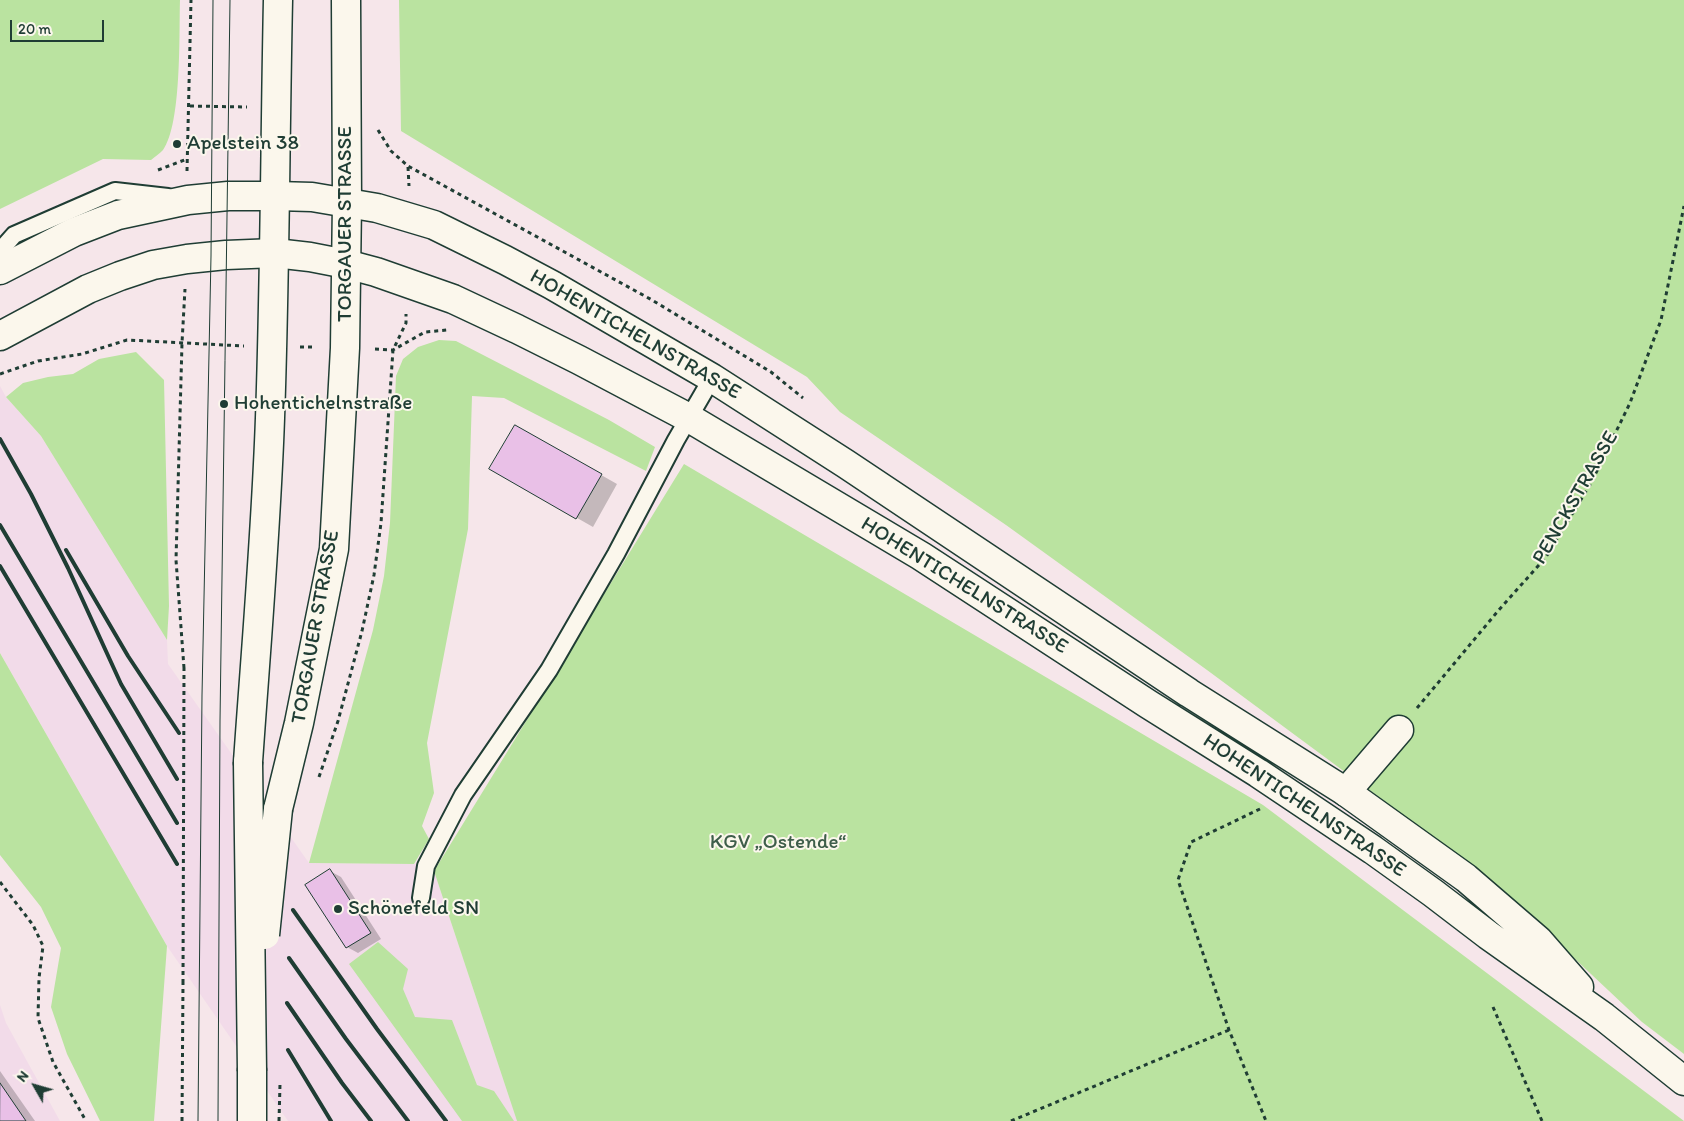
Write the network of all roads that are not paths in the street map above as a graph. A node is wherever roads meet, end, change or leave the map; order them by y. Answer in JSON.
{"nodes":[{"id":1,"x":278,"y":0,"type":"edge"},
{"id":2,"x":346,"y":0,"type":"edge"},
{"id":3,"x":276,"y":196,"type":"junction"},
{"id":4,"x":188,"y":200,"type":"junction"},
{"id":5,"x":347,"y":202,"type":"junction"},
{"id":6,"x":0,"y":251,"type":"edge"},
{"id":7,"x":275,"y":253,"type":"junction"},
{"id":8,"x":346,"y":264,"type":"junction"},
{"id":9,"x":0,"y":270,"type":"edge"},
{"id":10,"x":0,"y":336,"type":"edge"},
{"id":11,"x":712,"y":378,"type":"junction"},
{"id":12,"x":689,"y":418,"type":"junction"},
{"id":13,"x":1399,"y":730,"type":"road end"},
{"id":14,"x":1346,"y":792,"type":"junction"},
{"id":15,"x":422,"y":898,"type":"dead end"},
{"id":16,"x":1604,"y":1017,"type":"junction"},
{"id":17,"x":1684,"y":1081,"type":"edge"},
{"id":18,"x":252,"y":1082,"type":"junction"},
{"id":19,"x":252,"y":1121,"type":"edge"}],
"edges":[{"from":1,"to":3,"type":"main road","name":"TORGAUER STRASSE"},
{"from":2,"to":5,"type":"main road","name":"TORGAUER STRASSE"},
{"from":3,"to":4,"type":"main road","name":"HOHENTICHELNSTRASSE"},
{"from":3,"to":5,"type":"main road","name":"HOHENTICHELNSTRASSE"},
{"from":3,"to":7,"type":"main road","name":"TORGAUER STRASSE"},
{"from":4,"to":6,"type":"lane"},
{"from":4,"to":9,"type":"main road","name":"HOHENTICHELNSTRASSE"},
{"from":5,"to":8,"type":"main road","name":"TORGAUER STRASSE"},
{"from":5,"to":11,"type":"main road","name":"HOHENTICHELNSTRASSE"},
{"from":7,"to":8,"type":"main road","name":"HOHENTICHELNSTRASSE"},
{"from":7,"to":10,"type":"main road","name":"HOHENTICHELNSTRASSE"},
{"from":7,"to":18,"type":"main road","name":"TORGAUER STRASSE","bridge":true},
{"from":8,"to":12,"type":"main road","name":"HOHENTICHELNSTRASSE"},
{"from":8,"to":18,"type":"main road","name":"TORGAUER STRASSE","bridge":true},
{"from":11,"to":12,"type":"lane"},
{"from":11,"to":14,"type":"main road","name":"HOHENTICHELNSTRASSE"},
{"from":12,"to":15,"type":"lane"},
{"from":12,"to":16,"type":"main road","name":"HOHENTICHELNSTRASSE"},
{"from":13,"to":14,"type":"main road"},
{"from":14,"to":16,"type":"main road","name":"HOHENTICHELNSTRASSE"},
{"from":16,"to":17,"type":"main road","name":"HOHENTICHELNSTRASSE"},
{"from":18,"to":19,"type":"main road","name":"TORGAUER STRASSE"}]}
